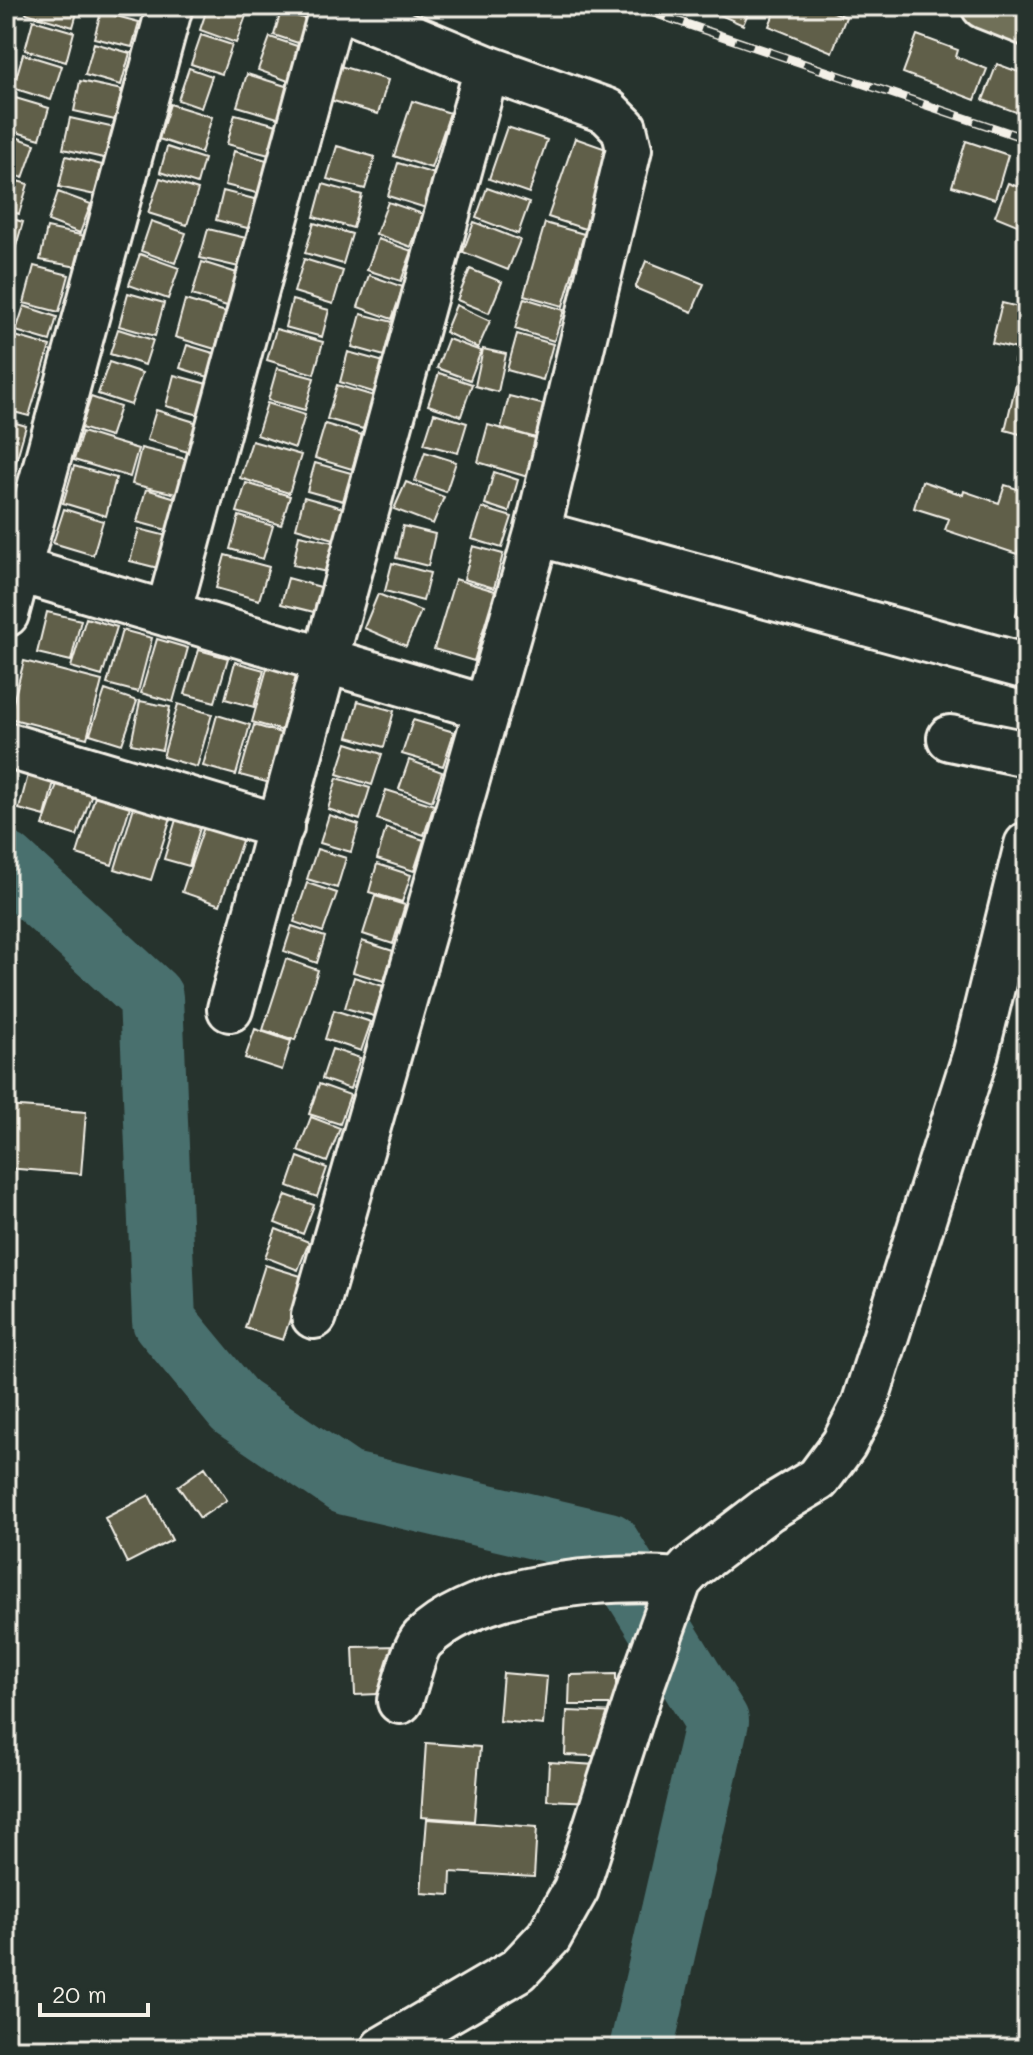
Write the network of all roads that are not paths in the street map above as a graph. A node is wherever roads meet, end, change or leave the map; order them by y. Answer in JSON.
{"nodes":[{"id":1,"x":170,"y":6,"type":"edge"},
{"id":2,"x":335,"y":6,"type":"edge"},
{"id":3,"x":984,"y":6,"type":"edge"},
{"id":4,"x":1027,"y":23,"type":"edge"},
{"id":5,"x":487,"y":68,"type":"junction"},
{"id":6,"x":537,"y":533,"type":"junction"},
{"id":7,"x":13,"y":568,"type":"edge"},
{"id":8,"x":6,"y":614,"type":"edge"},
{"id":9,"x":168,"y":614,"type":"junction"},
{"id":10,"x":326,"y":661,"type":"junction"},
{"id":11,"x":1027,"y":667,"type":"edge"},
{"id":12,"x":487,"y":708,"type":"junction"},
{"id":13,"x":950,"y":738,"type":"dead end"},
{"id":14,"x":6,"y":745,"type":"edge"},
{"id":15,"x":1027,"y":754,"type":"edge"},
{"id":16,"x":281,"y":827,"type":"junction"},
{"id":17,"x":1027,"y":845,"type":"edge"},
{"id":18,"x":230,"y":1009,"type":"dead end"},
{"id":19,"x":314,"y":1316,"type":"dead end"},
{"id":20,"x":665,"y":1591,"type":"junction"},
{"id":21,"x":400,"y":1701,"type":"dead end"},
{"id":22,"x":383,"y":2049,"type":"edge"}],
"edges":[{"from":1,"to":7,"type":"street"},
{"from":2,"to":5,"type":"street"},
{"from":2,"to":9,"type":"street"},
{"from":3,"to":4,"type":"highway"},
{"from":5,"to":6,"type":"street"},
{"from":5,"to":10,"type":"street"},
{"from":6,"to":11,"type":"street"},
{"from":6,"to":12,"type":"street"},
{"from":7,"to":8,"type":"street"},
{"from":7,"to":9,"type":"street"},
{"from":9,"to":10,"type":"street"},
{"from":10,"to":12,"type":"street"},
{"from":10,"to":16,"type":"street"},
{"from":12,"to":19,"type":"street"},
{"from":13,"to":15,"type":"street"},
{"from":14,"to":16,"type":"street"},
{"from":16,"to":18,"type":"street"},
{"from":17,"to":20,"type":"street"},
{"from":20,"to":21,"type":"street"},
{"from":20,"to":22,"type":"street"}]}
